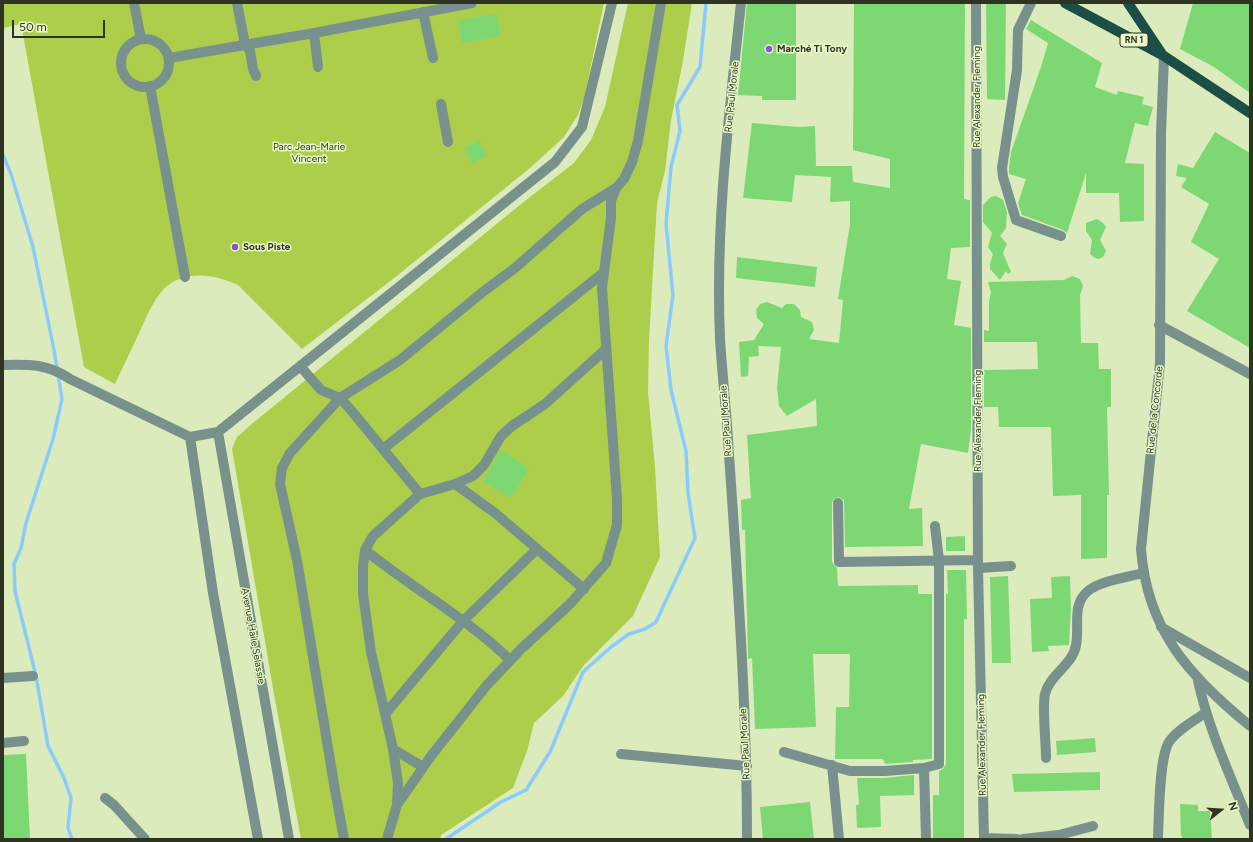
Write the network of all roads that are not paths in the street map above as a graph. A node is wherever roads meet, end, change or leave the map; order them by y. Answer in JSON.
{"nodes":[{"id":1,"x":134,"y":3,"type":"edge"},
{"id":2,"x":237,"y":3,"type":"edge"},
{"id":3,"x":472,"y":3,"type":"edge"},
{"id":4,"x":612,"y":3,"type":"edge"},
{"id":5,"x":660,"y":3,"type":"edge"},
{"id":6,"x":741,"y":3,"type":"edge"},
{"id":7,"x":976,"y":3,"type":"edge"},
{"id":8,"x":1031,"y":3,"type":"edge"},
{"id":9,"x":1065,"y":3,"type":"edge"},
{"id":10,"x":1128,"y":3,"type":"edge"},
{"id":11,"x":423,"y":12,"type":"junction"},
{"id":12,"x":314,"y":33,"type":"junction"},
{"id":13,"x":140,"y":39,"type":"junction"},
{"id":14,"x":245,"y":44,"type":"junction"},
{"id":15,"x":1164,"y":56,"type":"junction"},
{"id":16,"x":169,"y":58,"type":"junction"},
{"id":17,"x":433,"y":58,"type":"dead end"},
{"id":18,"x":318,"y":67,"type":"dead end"},
{"id":19,"x":256,"y":76,"type":"dead end"},
{"id":20,"x":150,"y":86,"type":"junction"},
{"id":21,"x":441,"y":104,"type":"dead end"},
{"id":22,"x":1250,"y":112,"type":"edge"},
{"id":23,"x":448,"y":142,"type":"dead end"},
{"id":24,"x":616,"y":188,"type":"junction"},
{"id":25,"x":1061,"y":236,"type":"dead end"},
{"id":26,"x":604,"y":273,"type":"junction"},
{"id":27,"x":185,"y":277,"type":"dead end"},
{"id":28,"x":1159,"y":325,"type":"junction"},
{"id":29,"x":606,"y":349,"type":"junction"},
{"id":30,"x":3,"y":365,"type":"edge"},
{"id":31,"x":300,"y":366,"type":"junction"},
{"id":32,"x":1250,"y":374,"type":"edge"},
{"id":33,"x":340,"y":398,"type":"junction"},
{"id":34,"x":218,"y":432,"type":"junction"},
{"id":35,"x":190,"y":437,"type":"junction"},
{"id":36,"x":383,"y":449,"type":"junction"},
{"id":37,"x":455,"y":484,"type":"junction"},
{"id":38,"x":420,"y":494,"type":"junction"},
{"id":39,"x":838,"y":503,"type":"dead end"},
{"id":40,"x":935,"y":526,"type":"dead end"},
{"id":41,"x":537,"y":549,"type":"junction"},
{"id":42,"x":365,"y":550,"type":"junction"},
{"id":43,"x":939,"y":560,"type":"junction"},
{"id":44,"x":978,"y":564,"type":"junction"},
{"id":45,"x":1010,"y":566,"type":"dead end"},
{"id":46,"x":1143,"y":573,"type":"junction"},
{"id":47,"x":584,"y":589,"type":"junction"},
{"id":48,"x":463,"y":621,"type":"junction"},
{"id":49,"x":1161,"y":627,"type":"junction"},
{"id":50,"x":510,"y":660,"type":"junction"},
{"id":51,"x":33,"y":676,"type":"dead end"},
{"id":52,"x":3,"y":678,"type":"edge"},
{"id":53,"x":1198,"y":678,"type":"junction"},
{"id":54,"x":1250,"y":678,"type":"edge"},
{"id":55,"x":1205,"y":713,"type":"junction"},
{"id":56,"x":385,"y":714,"type":"junction"},
{"id":57,"x":1250,"y":726,"type":"edge"},
{"id":58,"x":24,"y":741,"type":"dead end"},
{"id":59,"x":3,"y":742,"type":"edge"},
{"id":60,"x":393,"y":749,"type":"junction"},
{"id":61,"x":784,"y":752,"type":"dead end"},
{"id":62,"x":621,"y":754,"type":"dead end"},
{"id":63,"x":1046,"y":758,"type":"dead end"},
{"id":64,"x":832,"y":765,"type":"junction"},
{"id":65,"x":747,"y":766,"type":"junction"},
{"id":66,"x":423,"y":767,"type":"junction"},
{"id":67,"x":924,"y":768,"type":"junction"},
{"id":68,"x":105,"y":798,"type":"dead end"},
{"id":69,"x":397,"y":805,"type":"junction"},
{"id":70,"x":1250,"y":825,"type":"edge"},
{"id":71,"x":1093,"y":826,"type":"dead end"},
{"id":72,"x":1158,"y":837,"type":"dead end"},
{"id":73,"x":984,"y":838,"type":"edge"},
{"id":74,"x":145,"y":839,"type":"edge"},
{"id":75,"x":258,"y":839,"type":"edge"},
{"id":76,"x":289,"y":839,"type":"edge"},
{"id":77,"x":344,"y":839,"type":"edge"},
{"id":78,"x":387,"y":839,"type":"edge"},
{"id":79,"x":747,"y":839,"type":"edge"},
{"id":80,"x":839,"y":839,"type":"edge"},
{"id":81,"x":926,"y":839,"type":"edge"},
{"id":82,"x":1017,"y":839,"type":"edge"},
{"id":83,"x":1023,"y":839,"type":"edge"}],
"edges":[{"from":1,"to":13,"type":"street"},
{"from":2,"to":14,"type":"street"},
{"from":3,"to":11,"type":"street"},
{"from":4,"to":31,"type":"street"},
{"from":5,"to":24,"type":"street"},
{"from":6,"to":65,"type":"street","name":"Rue Paul Morale"},
{"from":7,"to":44,"type":"street","name":"Rue Alexander Fleming"},
{"from":8,"to":25,"type":"street"},
{"from":9,"to":15,"type":"main road","number":"RN 1"},
{"from":10,"to":15,"type":"main road"},
{"from":11,"to":12,"type":"street"},
{"from":11,"to":17,"type":"street"},
{"from":12,"to":14,"type":"street"},
{"from":12,"to":18,"type":"street"},
{"from":13,"to":16,"type":"street"},
{"from":13,"to":20,"type":"street"},
{"from":14,"to":16,"type":"street"},
{"from":14,"to":19,"type":"street"},
{"from":15,"to":22,"type":"main road","number":"RN 1"},
{"from":15,"to":28,"type":"street","name":"Rue de la Concorde"},
{"from":16,"to":20,"type":"street"},
{"from":20,"to":27,"type":"street"},
{"from":21,"to":23,"type":"street"},
{"from":24,"to":26,"type":"street"},
{"from":24,"to":33,"type":"street"},
{"from":26,"to":29,"type":"street"},
{"from":26,"to":36,"type":"street"},
{"from":28,"to":32,"type":"street"},
{"from":28,"to":46,"type":"street","name":"Rue de la Concorde"},
{"from":29,"to":37,"type":"street"},
{"from":29,"to":47,"type":"street"},
{"from":30,"to":35,"type":"street"},
{"from":31,"to":33,"type":"street"},
{"from":31,"to":34,"type":"street"},
{"from":33,"to":36,"type":"street"},
{"from":33,"to":77,"type":"street"},
{"from":34,"to":35,"type":"street"},
{"from":34,"to":76,"type":"street","name":"Avenue Haile Selassie"},
{"from":35,"to":75,"type":"street"},
{"from":36,"to":38,"type":"street"},
{"from":37,"to":38,"type":"street"},
{"from":37,"to":41,"type":"street"},
{"from":38,"to":42,"type":"street"},
{"from":39,"to":43,"type":"street"},
{"from":40,"to":43,"type":"street"},
{"from":41,"to":47,"type":"street"},
{"from":41,"to":48,"type":"street"},
{"from":42,"to":48,"type":"street"},
{"from":42,"to":56,"type":"street"},
{"from":43,"to":44,"type":"street"},
{"from":43,"to":67,"type":"street"},
{"from":44,"to":45,"type":"street"},
{"from":44,"to":73,"type":"street","name":"Rue Alexander Fleming"},
{"from":46,"to":49,"type":"street","name":"Rue de la Concorde"},
{"from":46,"to":63,"type":"street"},
{"from":47,"to":50,"type":"street"},
{"from":48,"to":50,"type":"street"},
{"from":48,"to":56,"type":"street"},
{"from":49,"to":53,"type":"street","name":"Rue de la Concorde"},
{"from":49,"to":54,"type":"street"},
{"from":50,"to":66,"type":"street"},
{"from":51,"to":52,"type":"street"},
{"from":53,"to":55,"type":"street"},
{"from":53,"to":57,"type":"street","name":"Rue de la Concorde"},
{"from":55,"to":70,"type":"street"},
{"from":55,"to":72,"type":"street"},
{"from":56,"to":60,"type":"street"},
{"from":58,"to":59,"type":"street"},
{"from":60,"to":66,"type":"street"},
{"from":60,"to":69,"type":"street"},
{"from":61,"to":64,"type":"street"},
{"from":62,"to":65,"type":"street"},
{"from":64,"to":67,"type":"street"},
{"from":64,"to":80,"type":"street"},
{"from":65,"to":79,"type":"street","name":"Rue Paul Morale"},
{"from":66,"to":69,"type":"street"},
{"from":67,"to":81,"type":"street"},
{"from":68,"to":74,"type":"street"},
{"from":69,"to":78,"type":"street"},
{"from":71,"to":83,"type":"street"},
{"from":73,"to":82,"type":"street"}]}
